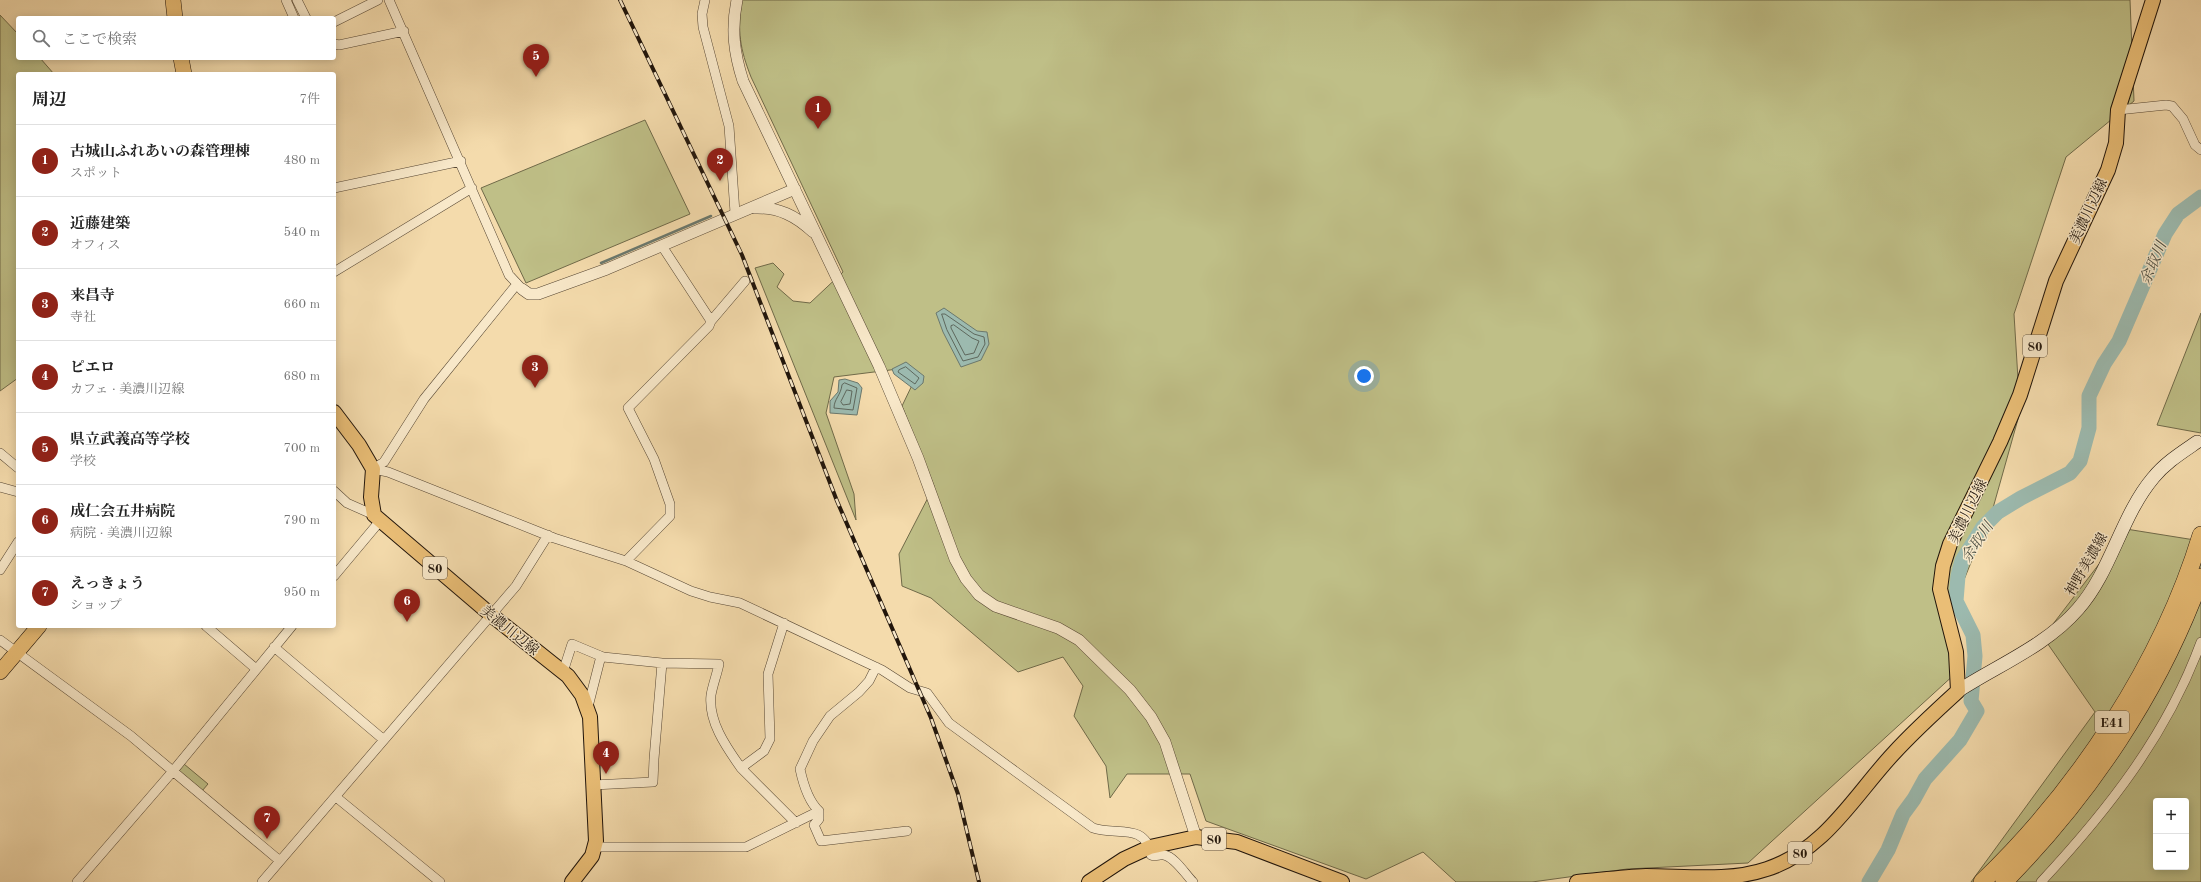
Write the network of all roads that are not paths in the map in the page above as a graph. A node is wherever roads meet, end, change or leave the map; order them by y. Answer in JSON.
{"nodes":[{"id":1,"x":173,"y":0,"type":"edge"},
{"id":2,"x":286,"y":0,"type":"edge"},
{"id":3,"x":291,"y":0,"type":"edge"},
{"id":4,"x":378,"y":0,"type":"edge"},
{"id":5,"x":389,"y":0,"type":"edge"},
{"id":6,"x":705,"y":0,"type":"edge"},
{"id":7,"x":737,"y":0,"type":"edge"},
{"id":8,"x":2153,"y":0,"type":"edge"},
{"id":9,"x":299,"y":3,"type":"edge"},
{"id":10,"x":175,"y":16,"type":"edge"},
{"id":11,"x":293,"y":16,"type":"edge"},
{"id":12,"x":305,"y":16,"type":"edge"},
{"id":13,"x":336,"y":21,"type":"edge"},
{"id":14,"x":404,"y":31,"type":"junction"},
{"id":15,"x":336,"y":44,"type":"edge"},
{"id":16,"x":181,"y":60,"type":"edge"},
{"id":17,"x":184,"y":72,"type":"edge"},
{"id":18,"x":2118,"y":110,"type":"junction"},
{"id":19,"x":2201,"y":150,"type":"edge"},
{"id":20,"x":461,"y":161,"type":"junction"},
{"id":21,"x":336,"y":188,"type":"edge"},
{"id":22,"x":472,"y":188,"type":"junction"},
{"id":23,"x":795,"y":189,"type":"junction"},
{"id":24,"x":749,"y":208,"type":"junction"},
{"id":25,"x":735,"y":213,"type":"junction"},
{"id":26,"x":818,"y":237,"type":"junction"},
{"id":27,"x":662,"y":246,"type":"junction"},
{"id":28,"x":336,"y":271,"type":"edge"},
{"id":29,"x":745,"y":281,"type":"dead end"},
{"id":30,"x":520,"y":286,"type":"junction"},
{"id":31,"x":711,"y":321,"type":"junction"},
{"id":32,"x":336,"y":415,"type":"edge"},
{"id":33,"x":2197,"y":442,"type":"dead end"},
{"id":34,"x":0,"y":453,"type":"edge"},
{"id":35,"x":16,"y":466,"type":"edge"},
{"id":36,"x":372,"y":469,"type":"junction"},
{"id":37,"x":0,"y":486,"type":"edge"},
{"id":38,"x":16,"y":491,"type":"edge"},
{"id":39,"x":336,"y":493,"type":"edge"},
{"id":40,"x":377,"y":518,"type":"junction"},
{"id":41,"x":548,"y":535,"type":"junction"},
{"id":42,"x":2201,"y":535,"type":"edge"},
{"id":43,"x":16,"y":545,"type":"edge"},
{"id":44,"x":626,"y":561,"type":"junction"},
{"id":45,"x":0,"y":570,"type":"edge"},
{"id":46,"x":336,"y":573,"type":"edge"},
{"id":47,"x":2201,"y":577,"type":"edge"},
{"id":48,"x":490,"y":614,"type":"junction"},
{"id":49,"x":784,"y":623,"type":"junction"},
{"id":50,"x":37,"y":628,"type":"edge"},
{"id":51,"x":208,"y":628,"type":"edge"},
{"id":52,"x":290,"y":628,"type":"edge"},
{"id":53,"x":0,"y":640,"type":"edge"},
{"id":54,"x":2201,"y":642,"type":"edge"},
{"id":55,"x":274,"y":647,"type":"junction"},
{"id":56,"x":17,"y":651,"type":"junction"},
{"id":57,"x":601,"y":656,"type":"junction"},
{"id":58,"x":662,"y":663,"type":"junction"},
{"id":59,"x":876,"y":667,"type":"junction"},
{"id":60,"x":255,"y":668,"type":"junction"},
{"id":61,"x":0,"y":672,"type":"edge"},
{"id":62,"x":563,"y":672,"type":"junction"},
{"id":63,"x":1962,"y":689,"type":"junction"},
{"id":64,"x":586,"y":706,"type":"junction"},
{"id":65,"x":384,"y":740,"type":"junction"},
{"id":66,"x":741,"y":768,"type":"junction"},
{"id":67,"x":173,"y":771,"type":"junction"},
{"id":68,"x":593,"y":785,"type":"junction"},
{"id":69,"x":336,"y":797,"type":"junction"},
{"id":70,"x":819,"y":811,"type":"junction"},
{"id":71,"x":796,"y":822,"type":"junction"},
{"id":72,"x":907,"y":831,"type":"dead end"},
{"id":73,"x":1196,"y":837,"type":"junction"},
{"id":74,"x":594,"y":847,"type":"junction"},
{"id":75,"x":1150,"y":848,"type":"junction"},
{"id":76,"x":280,"y":861,"type":"junction"},
{"id":77,"x":78,"y":882,"type":"edge"},
{"id":78,"x":262,"y":882,"type":"edge"},
{"id":79,"x":440,"y":882,"type":"edge"},
{"id":80,"x":572,"y":882,"type":"edge"},
{"id":81,"x":1089,"y":882,"type":"edge"},
{"id":82,"x":1193,"y":882,"type":"edge"},
{"id":83,"x":1342,"y":882,"type":"edge"},
{"id":84,"x":1577,"y":882,"type":"edge"},
{"id":85,"x":1982,"y":882,"type":"edge"},
{"id":86,"x":2004,"y":882,"type":"edge"},
{"id":87,"x":2041,"y":882,"type":"edge"}],
"edges":[{"from":1,"to":10,"type":"highway"},
{"from":2,"to":11,"type":"street"},
{"from":3,"to":9,"type":"street"},
{"from":4,"to":13,"type":"street"},
{"from":5,"to":14,"type":"street"},
{"from":6,"to":25,"type":"street"},
{"from":7,"to":23,"type":"street"},
{"from":8,"to":18,"type":"main road","name":"美濃川辺線","number":"80"},
{"from":9,"to":12,"type":"street"},
{"from":14,"to":15,"type":"street"},
{"from":14,"to":20,"type":"street"},
{"from":16,"to":17,"type":"highway"},
{"from":18,"to":19,"type":"street"},
{"from":18,"to":63,"type":"main road","name":"美濃川辺線","number":"80"},
{"from":20,"to":21,"type":"street"},
{"from":20,"to":22,"type":"street"},
{"from":22,"to":28,"type":"street"},
{"from":22,"to":30,"type":"street"},
{"from":23,"to":24,"type":"street"},
{"from":23,"to":26,"type":"street"},
{"from":24,"to":25,"type":"street"},
{"from":24,"to":26,"type":"street"},
{"from":25,"to":27,"type":"street"},
{"from":26,"to":73,"type":"street"},
{"from":27,"to":30,"type":"street"},
{"from":27,"to":31,"type":"street"},
{"from":29,"to":31,"type":"street"},
{"from":30,"to":36,"type":"street"},
{"from":31,"to":44,"type":"street"},
{"from":32,"to":36,"type":"main road"},
{"from":33,"to":63,"type":"main road","name":"神野美濃線"},
{"from":34,"to":35,"type":"street"},
{"from":36,"to":40,"type":"main road"},
{"from":36,"to":41,"type":"street"},
{"from":37,"to":38,"type":"street"},
{"from":39,"to":40,"type":"street"},
{"from":40,"to":46,"type":"street"},
{"from":40,"to":48,"type":"main road","name":"美濃川辺線","number":"80"},
{"from":41,"to":44,"type":"street"},
{"from":41,"to":48,"type":"street"},
{"from":42,"to":85,"type":"highway","number":"E41"},
{"from":43,"to":45,"type":"street"},
{"from":44,"to":49,"type":"street"},
{"from":47,"to":86,"type":"highway","number":"E41"},
{"from":48,"to":62,"type":"main road","name":"美濃川辺線","number":"80"},
{"from":48,"to":65,"type":"street"},
{"from":49,"to":59,"type":"street"},
{"from":49,"to":66,"type":"street"},
{"from":50,"to":56,"type":"highway"},
{"from":51,"to":60,"type":"street"},
{"from":52,"to":55,"type":"street"},
{"from":53,"to":56,"type":"street"},
{"from":54,"to":87,"type":"street"},
{"from":55,"to":60,"type":"street"},
{"from":55,"to":65,"type":"street"},
{"from":56,"to":61,"type":"highway"},
{"from":56,"to":67,"type":"street"},
{"from":57,"to":58,"type":"street"},
{"from":57,"to":62,"type":"street"},
{"from":57,"to":64,"type":"street"},
{"from":58,"to":66,"type":"street"},
{"from":58,"to":68,"type":"street"},
{"from":59,"to":70,"type":"street"},
{"from":59,"to":75,"type":"street"},
{"from":60,"to":67,"type":"street"},
{"from":62,"to":64,"type":"main road","name":"美濃川辺線","number":"80"},
{"from":63,"to":84,"type":"main road","number":"80"},
{"from":64,"to":68,"type":"main road","name":"美濃川辺線","number":"80"},
{"from":65,"to":69,"type":"street"},
{"from":66,"to":71,"type":"street"},
{"from":67,"to":76,"type":"street"},
{"from":67,"to":77,"type":"street"},
{"from":68,"to":74,"type":"main road","name":"美濃川辺線","number":"80"},
{"from":69,"to":76,"type":"street"},
{"from":69,"to":79,"type":"street"},
{"from":70,"to":71,"type":"street"},
{"from":70,"to":72,"type":"street"},
{"from":71,"to":74,"type":"street"},
{"from":73,"to":75,"type":"main road","number":"80"},
{"from":73,"to":83,"type":"main road","number":"80"},
{"from":74,"to":80,"type":"main road","name":"美濃川辺線","number":"80"},
{"from":75,"to":81,"type":"main road","number":"80"},
{"from":75,"to":82,"type":"street"},
{"from":76,"to":78,"type":"street"}]}
